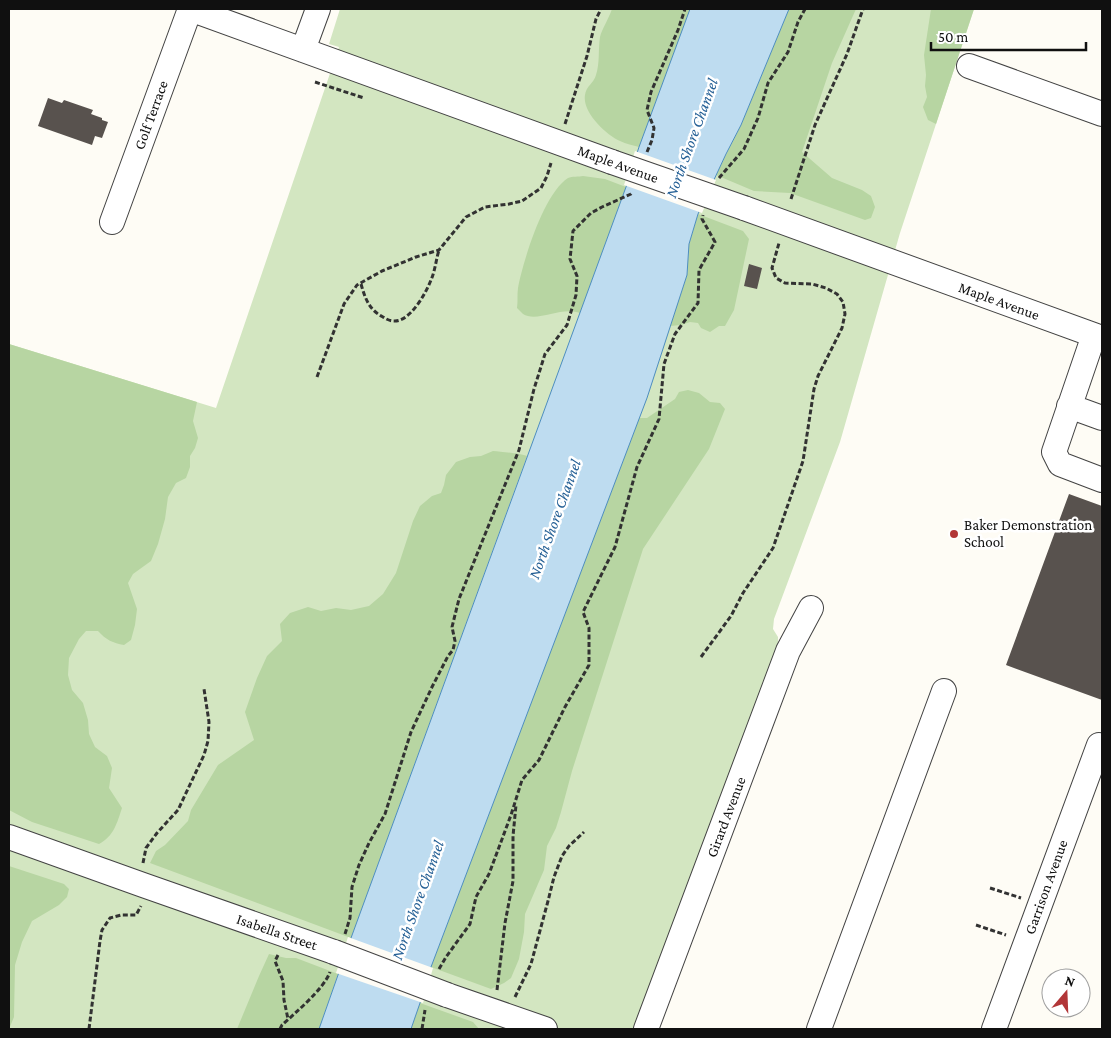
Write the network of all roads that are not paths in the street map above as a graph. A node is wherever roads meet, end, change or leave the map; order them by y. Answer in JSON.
{"nodes":[{"id":1,"x":190,"y":9,"type":"edge"},
{"id":2,"x":318,"y":9,"type":"edge"},
{"id":3,"x":303,"y":50,"type":"junction"},
{"id":4,"x":969,"y":66,"type":"dead end"},
{"id":5,"x":1102,"y":114,"type":"edge"},
{"id":6,"x":112,"y":222,"type":"dead end"},
{"id":7,"x":1098,"y":337,"type":"edge"},
{"id":8,"x":1069,"y":406,"type":"junction"},
{"id":9,"x":1102,"y":418,"type":"edge"},
{"id":10,"x":1102,"y":480,"type":"edge"},
{"id":11,"x":811,"y":608,"type":"dead end"},
{"id":12,"x":944,"y":691,"type":"dead end"},
{"id":13,"x":1098,"y":745,"type":"dead end"},
{"id":14,"x":9,"y":836,"type":"edge"},
{"id":15,"x":546,"y":1029,"type":"edge"},
{"id":16,"x":646,"y":1029,"type":"edge"},
{"id":17,"x":819,"y":1029,"type":"edge"},
{"id":18,"x":994,"y":1029,"type":"edge"}],
"edges":[{"from":1,"to":3,"type":"street","name":"Maple Avenue"},
{"from":1,"to":6,"type":"street","name":"Golf Terrace"},
{"from":2,"to":3,"type":"street"},
{"from":3,"to":7,"type":"street","name":"Maple Avenue","bridge":true},
{"from":4,"to":5,"type":"street"},
{"from":7,"to":8,"type":"street"},
{"from":8,"to":9,"type":"street"},
{"from":8,"to":10,"type":"street"},
{"from":11,"to":16,"type":"street","name":"Girard Avenue"},
{"from":12,"to":17,"type":"street"},
{"from":13,"to":18,"type":"street","name":"Garrison Avenue"},
{"from":14,"to":15,"type":"street","name":"Isabella Street","bridge":true}]}
